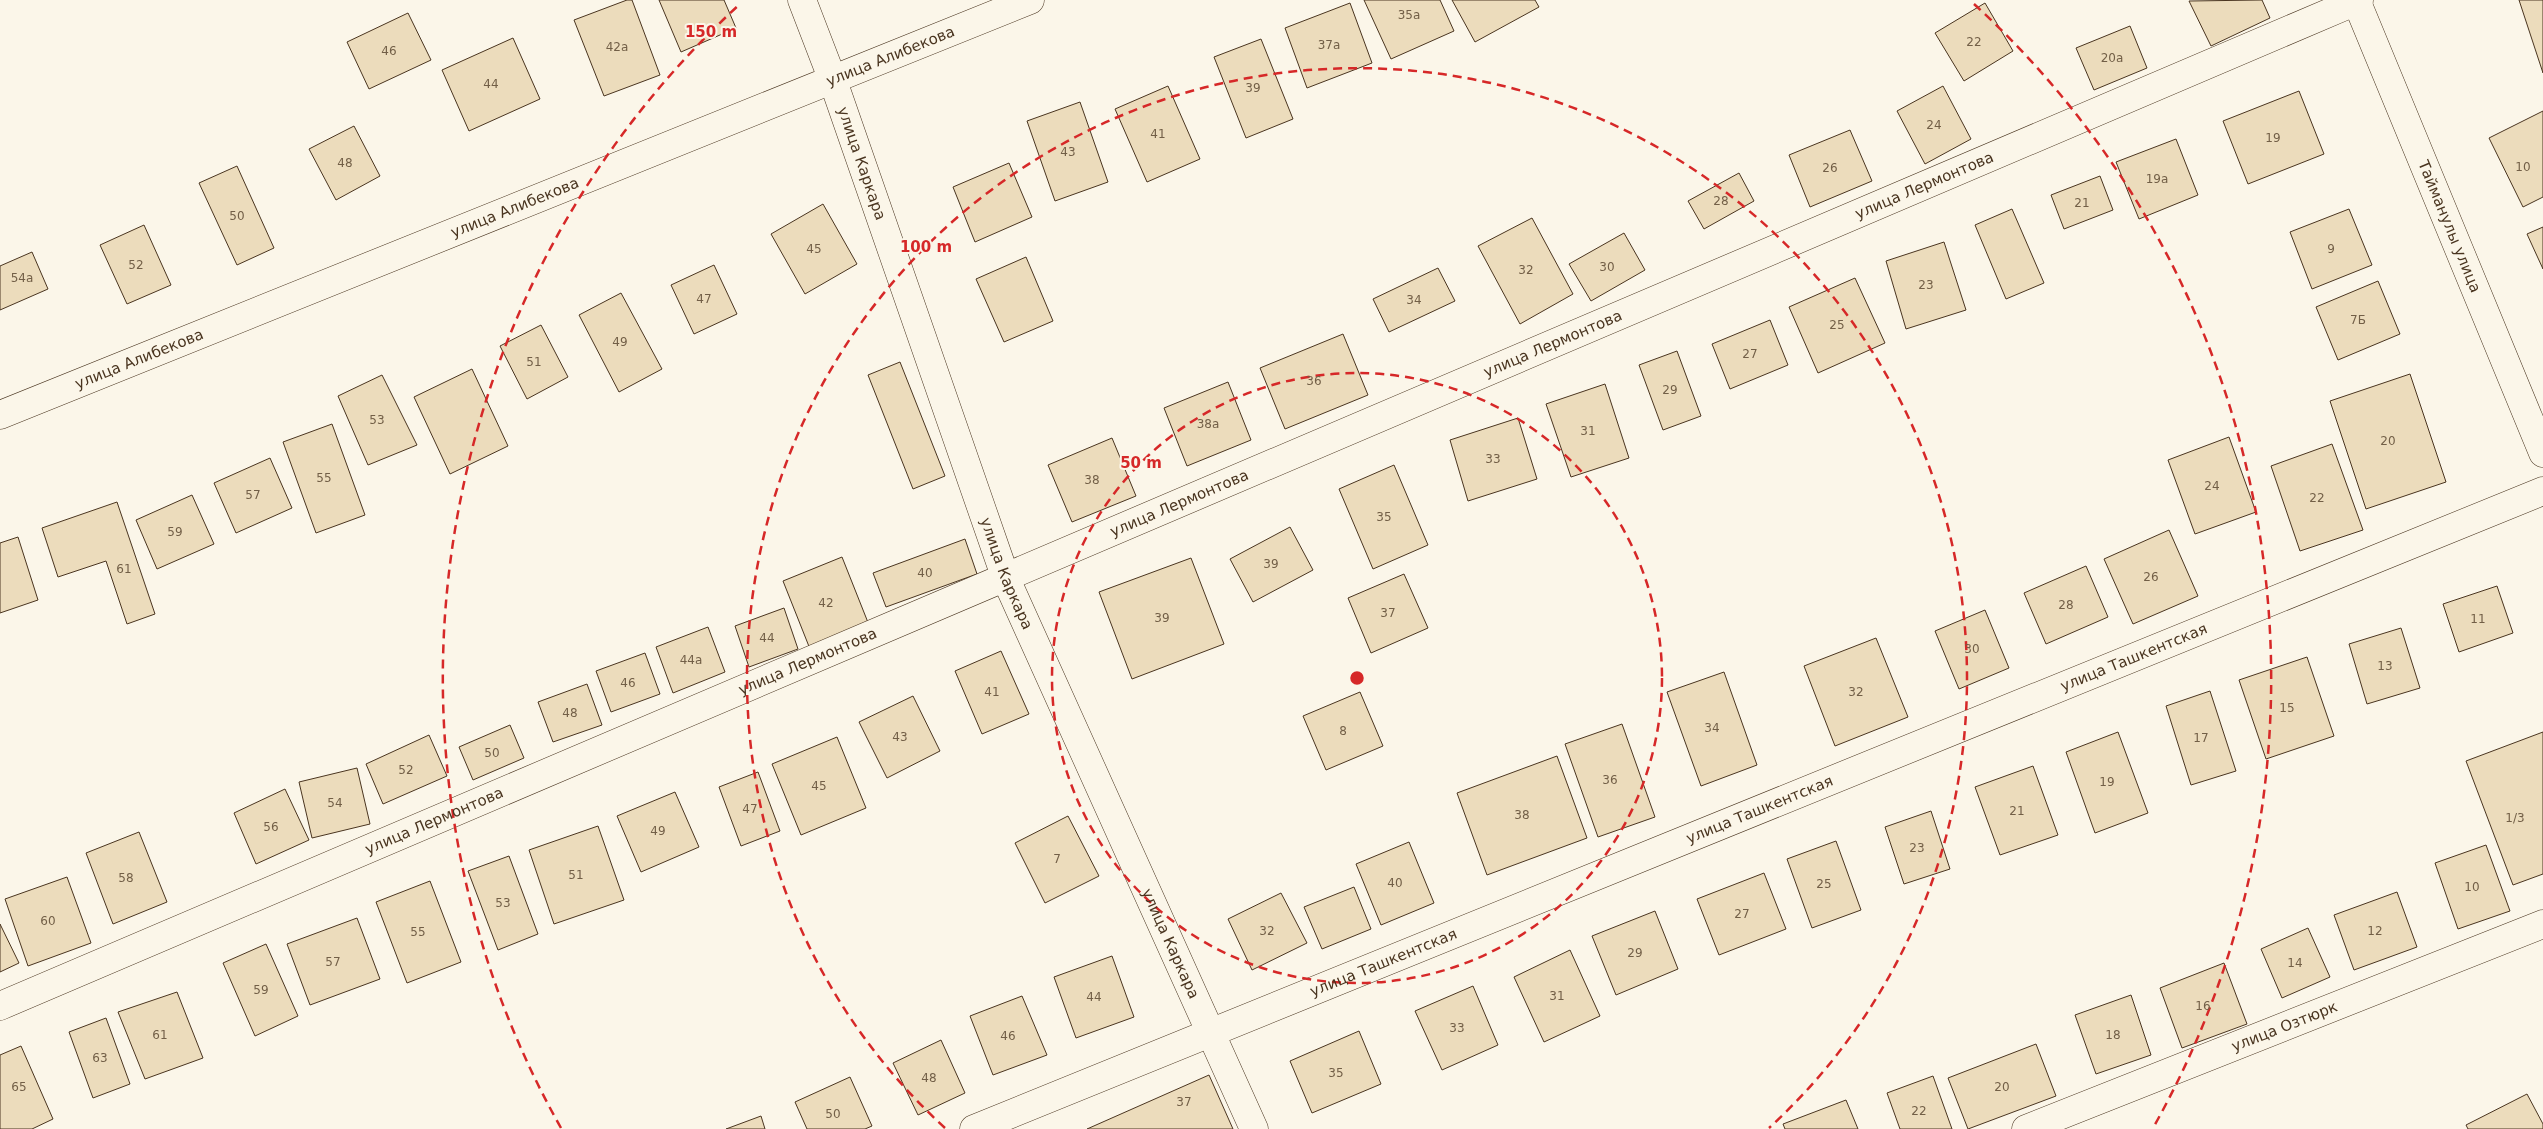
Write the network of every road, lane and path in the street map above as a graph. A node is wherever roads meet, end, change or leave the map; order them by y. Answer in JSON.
{"nodes":[{"id":1,"x":802,"y":0,"type":"edge"},
{"id":2,"x":1030,"y":0,"type":"edge"},
{"id":3,"x":2357,"y":0,"type":"edge"},
{"id":4,"x":832,"y":78,"type":"junction"},
{"id":5,"x":0,"y":415,"type":"edge"},
{"id":6,"x":2543,"y":453,"type":"edge"},
{"id":7,"x":2543,"y":491,"type":"edge"},
{"id":8,"x":1006,"y":579,"type":"junction"},
{"id":9,"x":2543,"y":924,"type":"edge"},
{"id":10,"x":0,"y":1006,"type":"edge"},
{"id":11,"x":1210,"y":1033,"type":"junction"},
{"id":12,"x":974,"y":1129,"type":"edge"},
{"id":13,"x":1254,"y":1129,"type":"edge"},
{"id":14,"x":2026,"y":1129,"type":"edge"}],
"edges":[{"from":1,"to":4,"type":"street","name":"улица Каркара"},
{"from":2,"to":4,"type":"street","name":"улица Алибекова"},
{"from":3,"to":6,"type":"street","name":"Тайманулы улица"},
{"from":3,"to":8,"type":"street","name":"улица Лермонтова"},
{"from":4,"to":5,"type":"street","name":"улица Алибекова"},
{"from":4,"to":8,"type":"street","name":"улица Каркара"},
{"from":7,"to":11,"type":"street","name":"улица Ташкентская"},
{"from":8,"to":10,"type":"street","name":"улица Лермонтова"},
{"from":8,"to":11,"type":"street","name":"улица Каркара"},
{"from":9,"to":14,"type":"street","name":"улица Озтюрк"},
{"from":11,"to":12,"type":"street","name":"улица Ташкентская"},
{"from":11,"to":13,"type":"street","name":"улица Каркара"}]}
